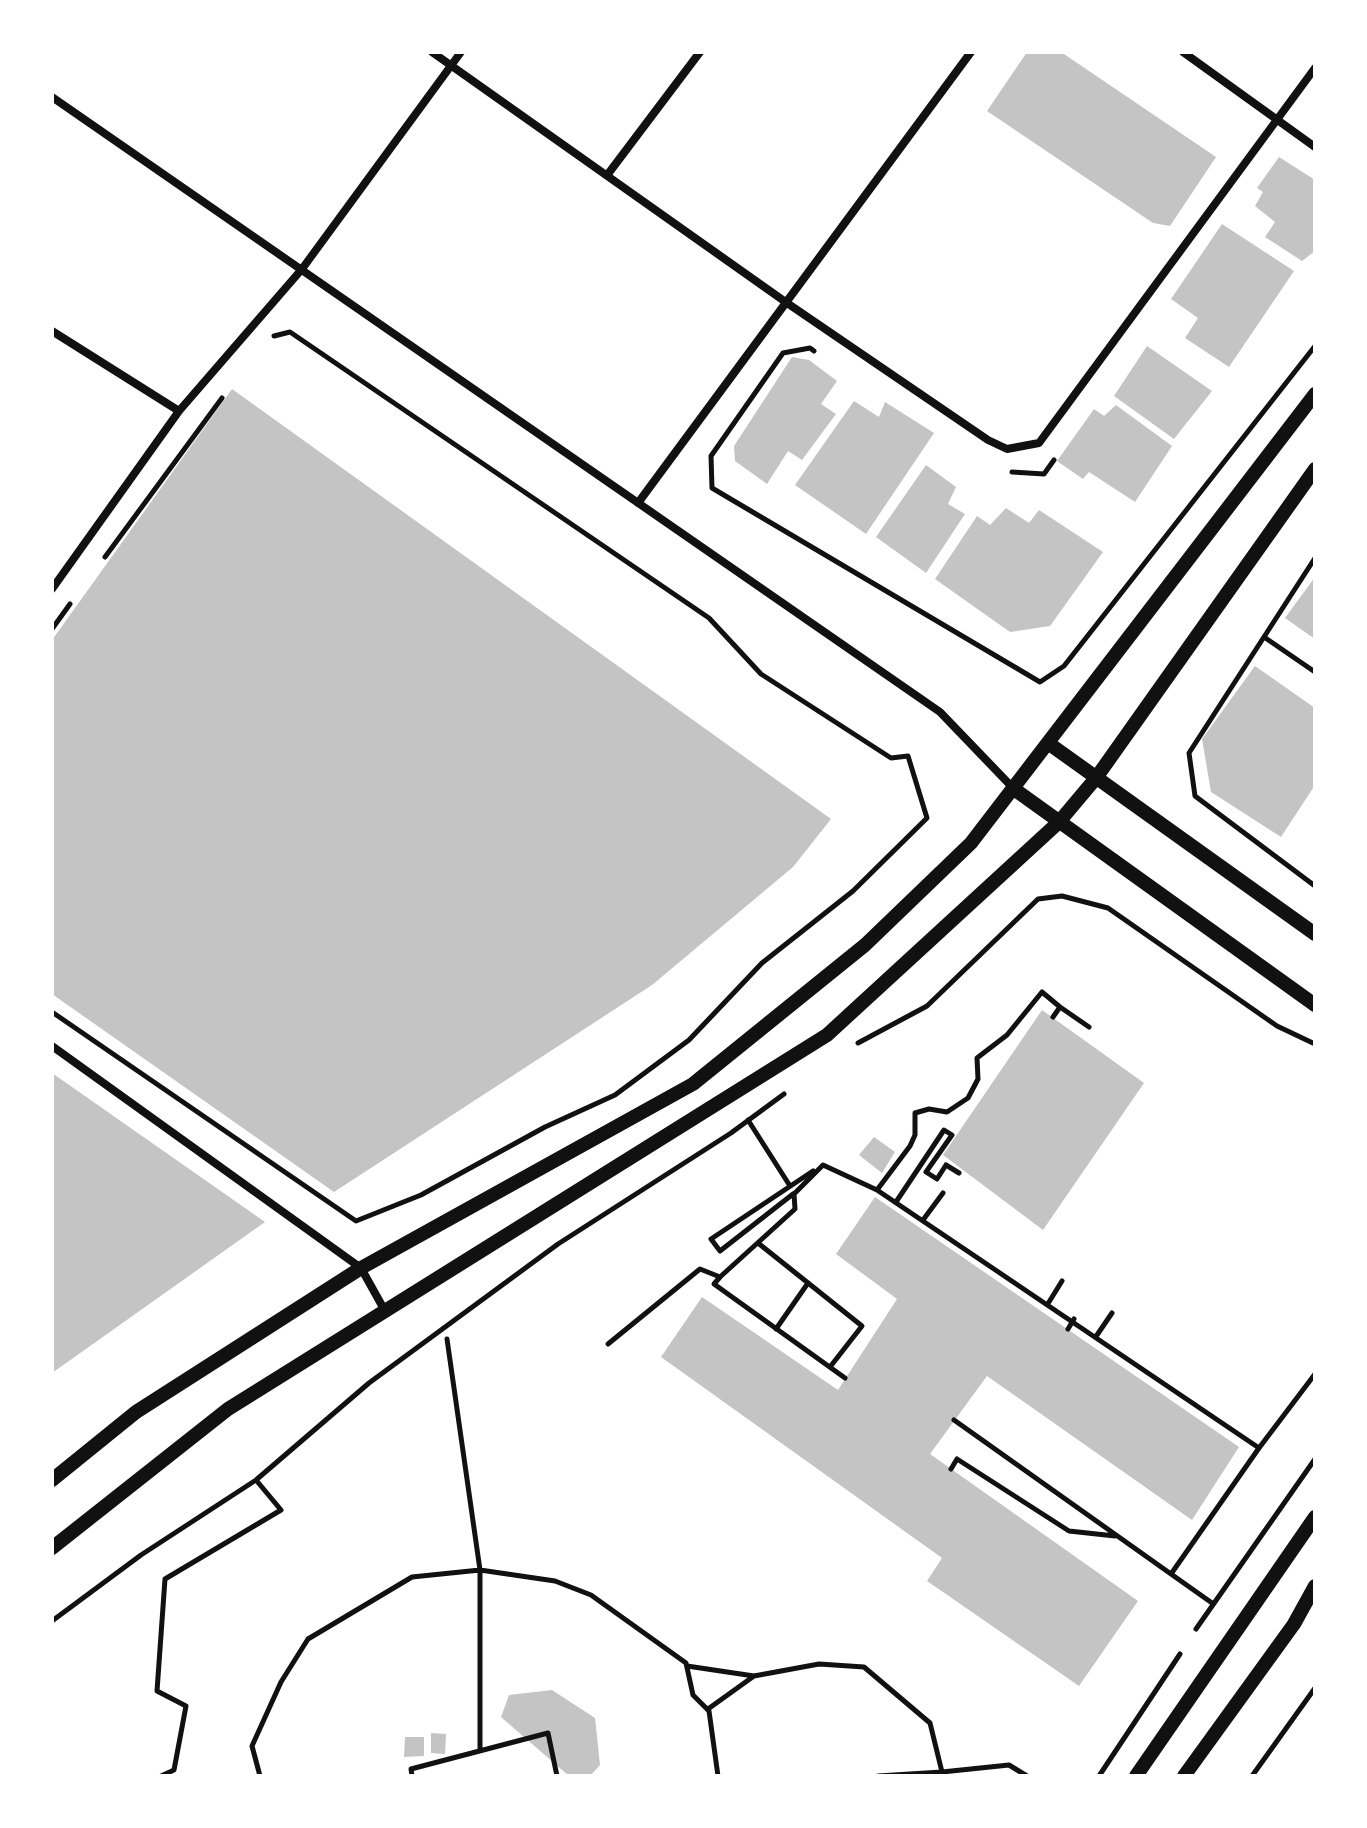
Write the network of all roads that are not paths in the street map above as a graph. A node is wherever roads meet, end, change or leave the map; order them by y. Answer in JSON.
{"nodes":[{"id":1,"x":432,"y":52,"type":"edge"},
{"id":2,"x":461,"y":52,"type":"edge"},
{"id":3,"x":700,"y":52,"type":"edge"},
{"id":4,"x":971,"y":52,"type":"edge"},
{"id":5,"x":1183,"y":52,"type":"edge"},
{"id":6,"x":452,"y":66,"type":"junction"},
{"id":7,"x":1315,"y":68,"type":"edge"},
{"id":8,"x":52,"y":97,"type":"edge"},
{"id":9,"x":1279,"y":121,"type":"junction"},
{"id":10,"x":1315,"y":147,"type":"edge"},
{"id":11,"x":608,"y":174,"type":"junction"},
{"id":12,"x":302,"y":269,"type":"junction"},
{"id":13,"x":787,"y":303,"type":"junction"},
{"id":14,"x":52,"y":331,"type":"edge"},
{"id":15,"x":1315,"y":394,"type":"edge"},
{"id":16,"x":179,"y":411,"type":"junction"},
{"id":17,"x":1315,"y":469,"type":"edge"},
{"id":18,"x":638,"y":503,"type":"junction"},
{"id":19,"x":52,"y":589,"type":"edge"},
{"id":20,"x":1048,"y":743,"type":"junction"},
{"id":21,"x":1096,"y":778,"type":"junction"},
{"id":22,"x":1014,"y":789,"type":"junction"},
{"id":23,"x":1059,"y":822,"type":"junction"},
{"id":24,"x":1315,"y":934,"type":"edge"},
{"id":25,"x":1315,"y":1005,"type":"edge"},
{"id":26,"x":52,"y":1046,"type":"edge"},
{"id":27,"x":361,"y":1268,"type":"junction"},
{"id":28,"x":385,"y":1311,"type":"junction"},
{"id":29,"x":52,"y":1480,"type":"edge"},
{"id":30,"x":1315,"y":1517,"type":"edge"},
{"id":31,"x":52,"y":1548,"type":"edge"},
{"id":32,"x":1315,"y":1586,"type":"edge"},
{"id":33,"x":1136,"y":1776,"type":"edge"},
{"id":34,"x":1184,"y":1776,"type":"edge"}],
"edges":[{"from":1,"to":6,"type":"street"},
{"from":2,"to":6,"type":"street"},
{"from":3,"to":11,"type":"street"},
{"from":4,"to":13,"type":"street"},
{"from":5,"to":9,"type":"street"},
{"from":6,"to":11,"type":"street"},
{"from":6,"to":12,"type":"street"},
{"from":7,"to":9,"type":"street"},
{"from":8,"to":12,"type":"street"},
{"from":9,"to":10,"type":"street"},
{"from":9,"to":13,"type":"street"},
{"from":11,"to":13,"type":"street"},
{"from":12,"to":16,"type":"street"},
{"from":12,"to":18,"type":"street"},
{"from":13,"to":18,"type":"street"},
{"from":14,"to":16,"type":"street"},
{"from":15,"to":20,"type":"street"},
{"from":16,"to":19,"type":"street"},
{"from":17,"to":21,"type":"street"},
{"from":18,"to":22,"type":"street"},
{"from":20,"to":21,"type":"street"},
{"from":20,"to":22,"type":"street"},
{"from":21,"to":23,"type":"street"},
{"from":21,"to":24,"type":"street"},
{"from":22,"to":23,"type":"street"},
{"from":22,"to":27,"type":"street"},
{"from":23,"to":25,"type":"street"},
{"from":23,"to":28,"type":"street"},
{"from":26,"to":27,"type":"street"},
{"from":27,"to":28,"type":"street"},
{"from":27,"to":29,"type":"street"},
{"from":28,"to":31,"type":"street"},
{"from":30,"to":33,"type":"street"},
{"from":32,"to":34,"type":"street"}]}
